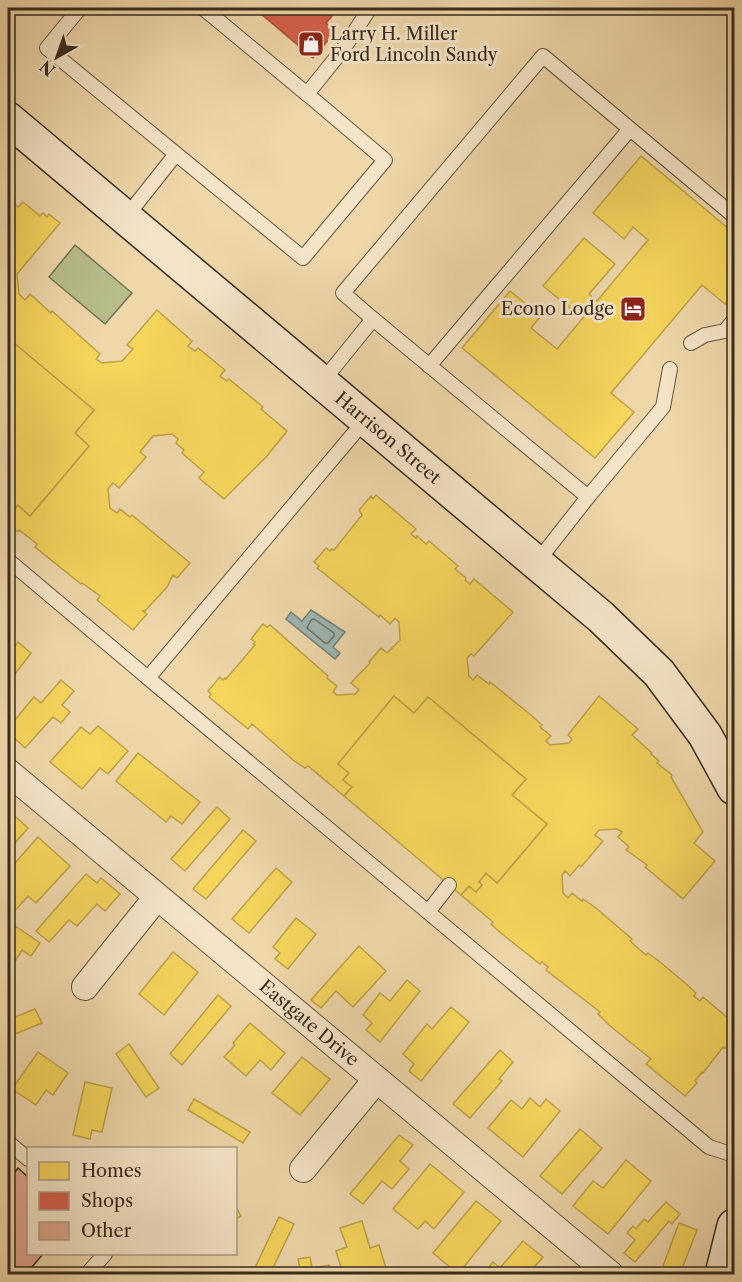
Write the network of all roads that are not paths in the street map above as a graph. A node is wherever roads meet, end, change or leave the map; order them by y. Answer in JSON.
{"nodes":[{"id":1,"x":80,"y":8,"type":"edge"},
{"id":2,"x":203,"y":8,"type":"edge"},
{"id":3,"x":370,"y":8,"type":"edge"},
{"id":4,"x":308,"y":94,"type":"junction"},
{"id":5,"x":8,"y":119,"type":"edge"},
{"id":6,"x":630,"y":129,"type":"junction"},
{"id":7,"x":176,"y":154,"type":"junction"},
{"id":8,"x":735,"y":216,"type":"edge"},
{"id":9,"x":126,"y":217,"type":"junction"},
{"id":10,"x":373,"y":318,"type":"junction"},
{"id":11,"x":735,"y":320,"type":"edge"},
{"id":12,"x":690,"y":343,"type":"dead end"},
{"id":13,"x":429,"y":366,"type":"junction"},
{"id":14,"x":670,"y":369,"type":"dead end"},
{"id":15,"x":322,"y":382,"type":"junction"},
{"id":16,"x":366,"y":419,"type":"junction"},
{"id":17,"x":588,"y":497,"type":"junction"},
{"id":18,"x":8,"y":560,"type":"edge"},
{"id":19,"x":537,"y":562,"type":"junction"},
{"id":20,"x":148,"y":678,"type":"junction"},
{"id":21,"x":8,"y":772,"type":"edge"},
{"id":22,"x":735,"y":788,"type":"edge"},
{"id":23,"x":449,"y":885,"type":"dead end"},
{"id":24,"x":157,"y":897,"type":"junction"},
{"id":25,"x":428,"y":912,"type":"junction"},
{"id":26,"x":84,"y":987,"type":"dead end"},
{"id":27,"x":376,"y":1080,"type":"junction"},
{"id":28,"x":8,"y":1142,"type":"edge"},
{"id":29,"x":735,"y":1155,"type":"edge"},
{"id":30,"x":27,"y":1158,"type":"edge"},
{"id":31,"x":303,"y":1169,"type":"dead end"},
{"id":32,"x":735,"y":1226,"type":"edge"},
{"id":33,"x":104,"y":1255,"type":"edge"},
{"id":34,"x":598,"y":1271,"type":"edge"},
{"id":35,"x":87,"y":1275,"type":"edge"},
{"id":36,"x":722,"y":1275,"type":"edge"}],
"edges":[{"from":1,"to":7,"type":"lane"},
{"from":2,"to":4,"type":"lane"},
{"from":3,"to":4,"type":"lane"},
{"from":4,"to":7,"type":"lane"},
{"from":5,"to":9,"type":"street","name":"Harrison Street"},
{"from":6,"to":8,"type":"lane"},
{"from":6,"to":10,"type":"lane"},
{"from":6,"to":13,"type":"lane"},
{"from":7,"to":9,"type":"lane"},
{"from":9,"to":15,"type":"street","name":"Harrison Street"},
{"from":10,"to":13,"type":"lane"},
{"from":10,"to":15,"type":"lane"},
{"from":11,"to":12,"type":"lane"},
{"from":13,"to":17,"type":"lane"},
{"from":14,"to":17,"type":"lane"},
{"from":15,"to":16,"type":"street","name":"Harrison Street"},
{"from":16,"to":19,"type":"street","name":"Harrison Street"},
{"from":16,"to":20,"type":"lane"},
{"from":17,"to":19,"type":"lane"},
{"from":18,"to":20,"type":"lane"},
{"from":19,"to":22,"type":"street","name":"Harrison Street"},
{"from":20,"to":25,"type":"lane"},
{"from":21,"to":24,"type":"street","name":"Eastgate Drive"},
{"from":23,"to":25,"type":"lane"},
{"from":24,"to":26,"type":"street"},
{"from":24,"to":27,"type":"street","name":"Eastgate Drive"},
{"from":25,"to":29,"type":"lane"},
{"from":27,"to":31,"type":"street"},
{"from":27,"to":34,"type":"street","name":"Eastgate Drive"},
{"from":28,"to":30,"type":"lane"},
{"from":32,"to":36,"type":"street"},
{"from":33,"to":35,"type":"lane"}]}
